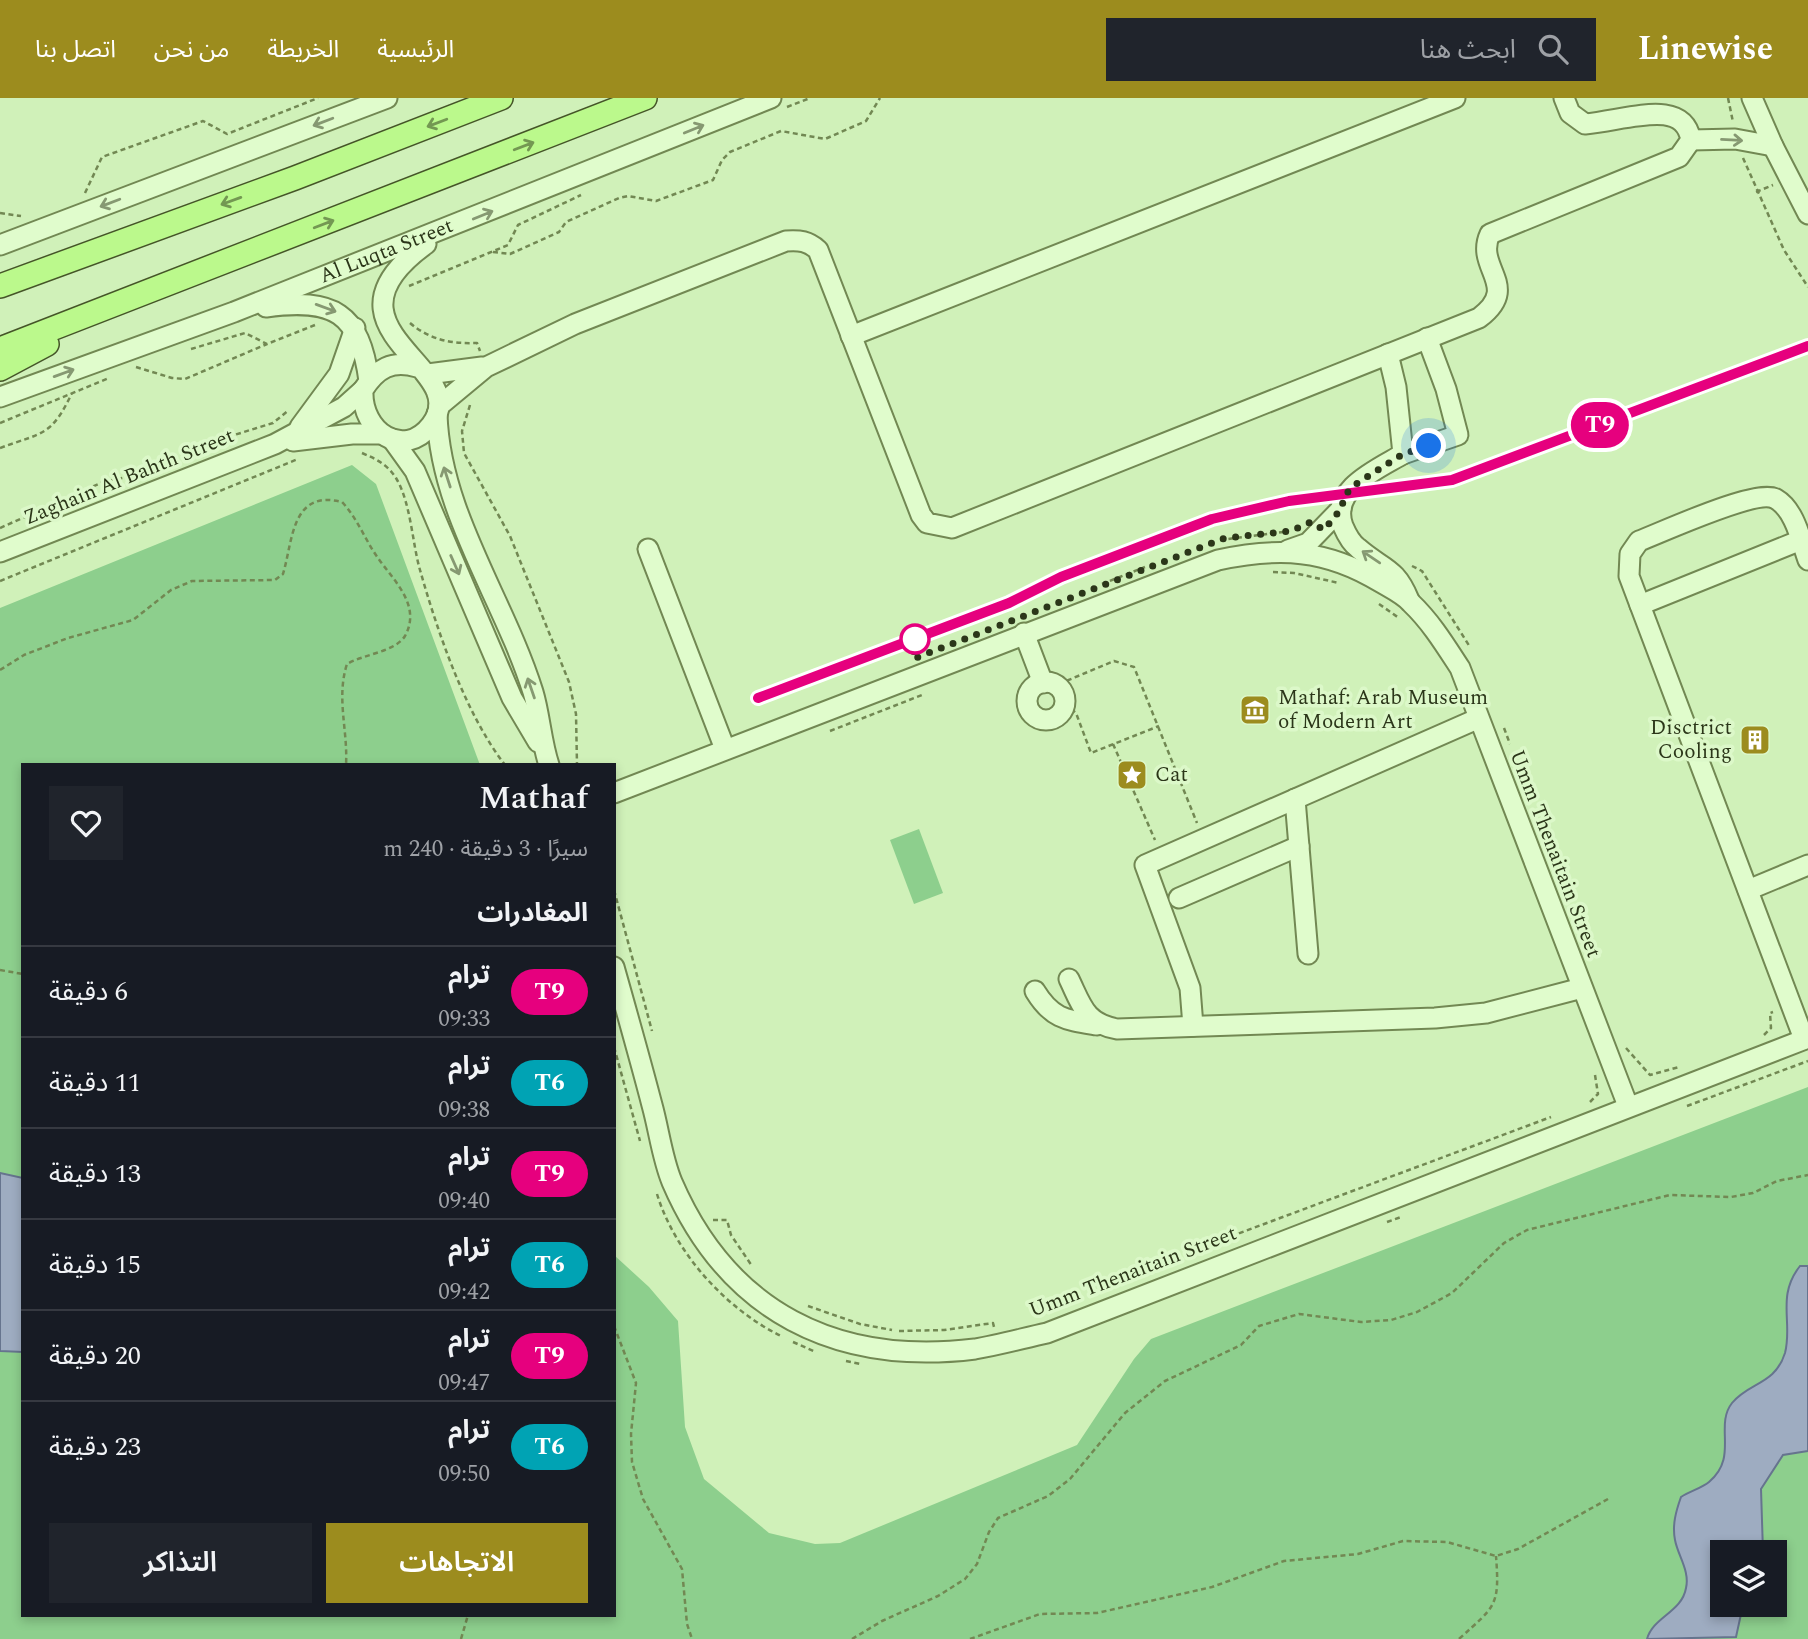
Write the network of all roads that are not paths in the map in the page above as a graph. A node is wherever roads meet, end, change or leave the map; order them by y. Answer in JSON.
{"nodes":[{"id":1,"x":387,"y":98,"type":"edge"},
{"id":2,"x":501,"y":98,"type":"edge"},
{"id":3,"x":645,"y":98,"type":"edge"},
{"id":4,"x":771,"y":98,"type":"edge"},
{"id":5,"x":1455,"y":98,"type":"edge"},
{"id":6,"x":1564,"y":98,"type":"edge"},
{"id":7,"x":1752,"y":98,"type":"edge"},
{"id":8,"x":1674,"y":99,"type":"edge"},
{"id":9,"x":1690,"y":140,"type":"junction"},
{"id":10,"x":1773,"y":146,"type":"junction"},
{"id":11,"x":1800,"y":189,"type":"edge"},
{"id":12,"x":1808,"y":214,"type":"edge"},
{"id":13,"x":447,"y":229,"type":"junction"},
{"id":14,"x":0,"y":245,"type":"edge"},
{"id":15,"x":0,"y":286,"type":"edge"},
{"id":16,"x":146,"y":293,"type":"junction"},
{"id":17,"x":234,"y":312,"type":"junction"},
{"id":18,"x":355,"y":328,"type":"junction"},
{"id":19,"x":851,"y":336,"type":"junction"},
{"id":20,"x":1427,"y":338,"type":"junction"},
{"id":21,"x":0,"y":349,"type":"edge"},
{"id":22,"x":1388,"y":354,"type":"junction"},
{"id":23,"x":486,"y":367,"type":"junction"},
{"id":24,"x":0,"y":369,"type":"edge"},
{"id":25,"x":423,"y":370,"type":"junction"},
{"id":26,"x":366,"y":385,"type":"junction"},
{"id":27,"x":0,"y":397,"type":"edge"},
{"id":28,"x":438,"y":410,"type":"junction"},
{"id":29,"x":386,"y":437,"type":"junction"},
{"id":30,"x":283,"y":440,"type":"junction"},
{"id":31,"x":1403,"y":454,"type":"junction"},
{"id":32,"x":1341,"y":509,"type":"junction"},
{"id":33,"x":1801,"y":540,"type":"junction"},
{"id":34,"x":648,"y":549,"type":"dead end"},
{"id":35,"x":0,"y":552,"type":"edge"},
{"id":36,"x":1281,"y":552,"type":"junction"},
{"id":37,"x":1808,"y":560,"type":"edge"},
{"id":38,"x":488,"y":580,"type":"junction"},
{"id":39,"x":467,"y":591,"type":"junction"},
{"id":40,"x":1409,"y":600,"type":"junction"},
{"id":41,"x":1640,"y":605,"type":"junction"},
{"id":42,"x":510,"y":631,"type":"junction"},
{"id":43,"x":1024,"y":633,"type":"junction"},
{"id":44,"x":485,"y":636,"type":"junction"},
{"id":45,"x":519,"y":658,"type":"junction"},
{"id":46,"x":498,"y":665,"type":"junction"},
{"id":47,"x":1049,"y":684,"type":"junction"},
{"id":48,"x":1477,"y":719,"type":"junction"},
{"id":49,"x":725,"y":749,"type":"junction"},
{"id":50,"x":547,"y":760,"type":"edge"},
{"id":51,"x":616,"y":792,"type":"edge"},
{"id":52,"x":1295,"y":799,"type":"junction"},
{"id":53,"x":1299,"y":846,"type":"junction"},
{"id":54,"x":1808,"y":865,"type":"edge"},
{"id":55,"x":1748,"y":890,"type":"junction"},
{"id":56,"x":1179,"y":898,"type":"dead end"},
{"id":57,"x":1308,"y":954,"type":"dead end"},
{"id":58,"x":616,"y":974,"type":"edge"},
{"id":59,"x":1069,"y":979,"type":"dead end"},
{"id":60,"x":1582,"y":988,"type":"junction"},
{"id":61,"x":1035,"y":990,"type":"dead end"},
{"id":62,"x":1097,"y":1026,"type":"junction"},
{"id":63,"x":1193,"y":1026,"type":"junction"},
{"id":64,"x":1806,"y":1039,"type":"edge"},
{"id":65,"x":1628,"y":1107,"type":"junction"}],
"edges":[{"from":1,"to":14,"type":"street","one_way":true},
{"from":2,"to":15,"type":"main road","one_way":true},
{"from":16,"to":3,"type":"main road","one_way":true},
{"from":13,"to":4,"type":"street","name":"Al Luqta Street","one_way":true},
{"from":5,"to":19,"type":"street"},
{"from":6,"to":8,"type":"street"},
{"from":7,"to":10,"type":"street"},
{"from":8,"to":9,"type":"street"},
{"from":9,"to":10,"type":"street","one_way":true},
{"from":9,"to":20,"type":"street"},
{"from":10,"to":11,"type":"street"},
{"from":11,"to":12,"type":"street"},
{"from":13,"to":17,"type":"street","name":"Al Luqta Street"},
{"from":13,"to":25,"type":"street"},
{"from":16,"to":21,"type":"main road"},
{"from":16,"to":24,"type":"main road"},
{"from":17,"to":18,"type":"street","one_way":true},
{"from":27,"to":17,"type":"street","name":"Al Luqta Street","one_way":true},
{"from":18,"to":26,"type":"street"},
{"from":18,"to":30,"type":"street"},
{"from":19,"to":22,"type":"street"},
{"from":19,"to":23,"type":"street"},
{"from":20,"to":22,"type":"street"},
{"from":20,"to":31,"type":"street"},
{"from":22,"to":31,"type":"street"},
{"from":23,"to":25,"type":"street"},
{"from":23,"to":28,"type":"street"},
{"from":25,"to":26,"type":"street"},
{"from":25,"to":28,"type":"street"},
{"from":26,"to":29,"type":"street"},
{"from":26,"to":30,"type":"street","name":"Zaghain Al Bahth Street"},
{"from":28,"to":29,"type":"street"},
{"from":38,"to":28,"type":"street","one_way":true},
{"from":29,"to":30,"type":"street","name":"Zaghain Al Bahth Street"},
{"from":29,"to":39,"type":"street","one_way":true},
{"from":30,"to":35,"type":"street","name":"Zaghain Al Bahth Street"},
{"from":31,"to":32,"type":"street"},
{"from":32,"to":36,"type":"street"},
{"from":40,"to":32,"type":"street","one_way":true},
{"from":33,"to":37,"type":"street"},
{"from":33,"to":41,"type":"street"},
{"from":33,"to":41,"type":"street"},
{"from":34,"to":49,"type":"street"},
{"from":36,"to":40,"type":"street","name":"Umm Thenaitain Street"},
{"from":36,"to":43,"type":"street","name":"Umm Thenaitain Street"},
{"from":38,"to":39,"type":"street"},
{"from":38,"to":42,"type":"street"},
{"from":39,"to":44,"type":"street"},
{"from":40,"to":48,"type":"street","name":"Umm Thenaitain Street"},
{"from":41,"to":55,"type":"street"},
{"from":42,"to":44,"type":"street"},
{"from":42,"to":45,"type":"street"},
{"from":43,"to":47,"type":"street"},
{"from":43,"to":49,"type":"street","name":"Umm Thenaitain Street"},
{"from":44,"to":46,"type":"street"},
{"from":45,"to":46,"type":"street"},
{"from":50,"to":45,"type":"street","one_way":true},
{"from":46,"to":50,"type":"street"},
{"from":47,"to":47,"type":"street"},
{"from":48,"to":52,"type":"street"},
{"from":48,"to":60,"type":"street","name":"Umm Thenaitain Street"},
{"from":49,"to":51,"type":"street","name":"Umm Thenaitain Street"},
{"from":52,"to":53,"type":"street"},
{"from":52,"to":63,"type":"street"},
{"from":53,"to":56,"type":"street"},
{"from":53,"to":57,"type":"street"},
{"from":54,"to":55,"type":"street"},
{"from":55,"to":64,"type":"street"},
{"from":58,"to":65,"type":"street","name":"Umm Thenaitain Street"},
{"from":59,"to":62,"type":"street"},
{"from":60,"to":63,"type":"street"},
{"from":60,"to":65,"type":"street","name":"Umm Thenaitain Street"},
{"from":61,"to":62,"type":"street"},
{"from":62,"to":63,"type":"street"},
{"from":64,"to":65,"type":"street","name":"Umm Thenaitain Street"}]}
